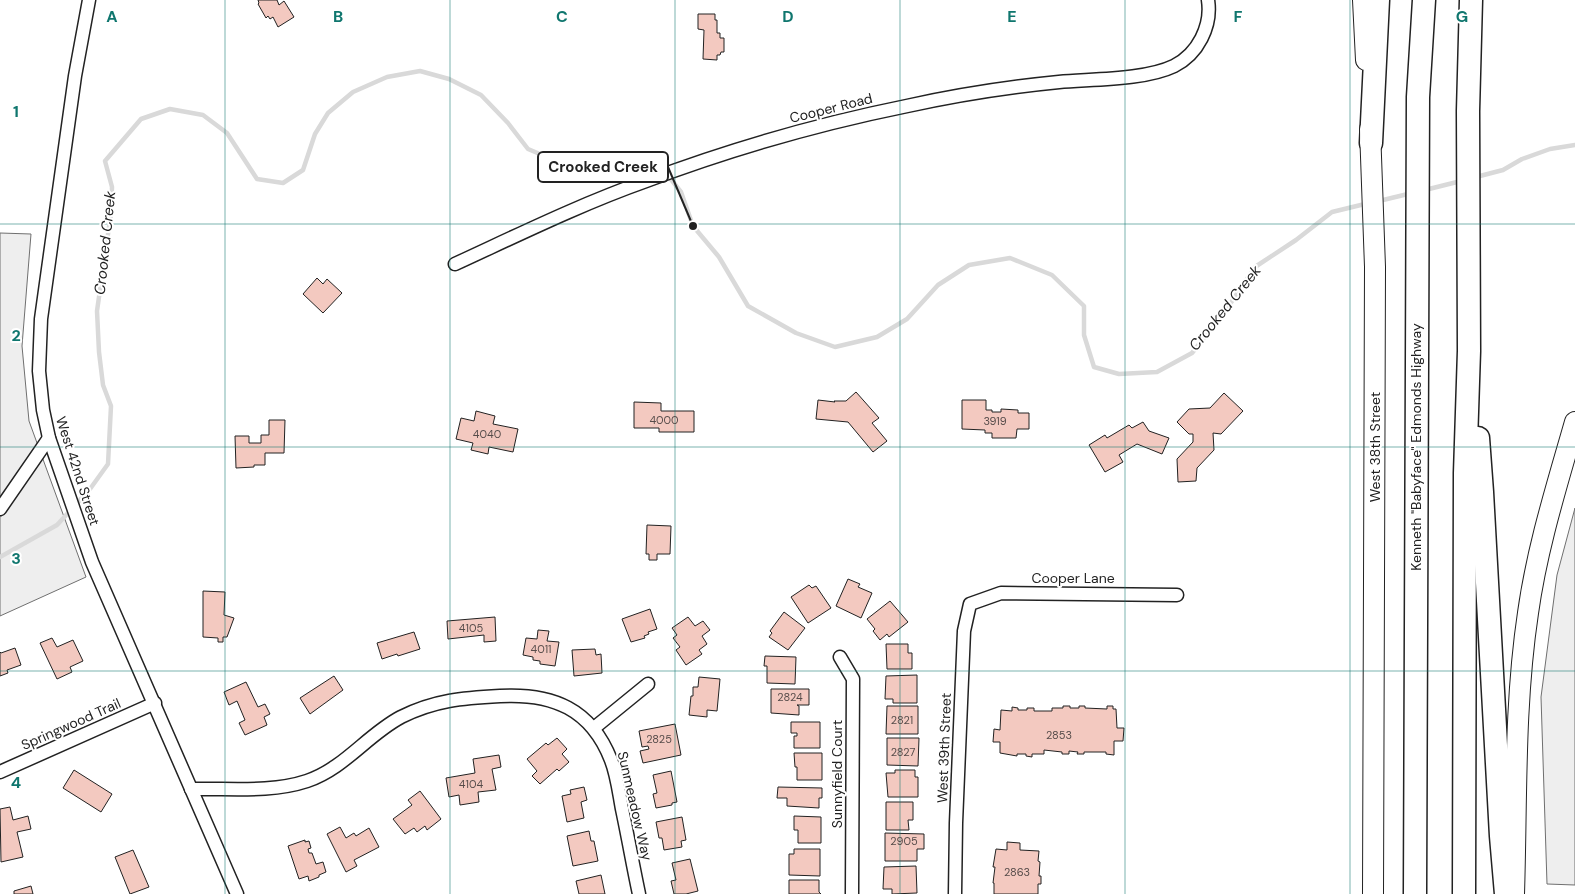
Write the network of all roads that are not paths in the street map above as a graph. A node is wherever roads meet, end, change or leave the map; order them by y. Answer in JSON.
{"nodes":[{"id":1,"x":89,"y":0,"type":"edge"},
{"id":2,"x":1208,"y":0,"type":"edge"},
{"id":3,"x":1363,"y":0,"type":"edge"},
{"id":4,"x":1378,"y":0,"type":"edge"},
{"id":5,"x":1424,"y":0,"type":"edge"},
{"id":6,"x":1471,"y":0,"type":"edge"},
{"id":7,"x":1371,"y":143,"type":"junction"},
{"id":8,"x":455,"y":264,"type":"dead end"},
{"id":9,"x":1469,"y":352,"type":"junction"},
{"id":10,"x":1575,"y":422,"type":"edge"},
{"id":11,"x":49,"y":438,"type":"junction"},
{"id":12,"x":0,"y":509,"type":"edge"},
{"id":13,"x":1177,"y":594,"type":"dead end"},
{"id":14,"x":970,"y":604,"type":"joint"},
{"id":15,"x":840,"y":657,"type":"dead end"},
{"id":16,"x":648,"y":684,"type":"dead end"},
{"id":17,"x":154,"y":703,"type":"junction"},
{"id":18,"x":594,"y":728,"type":"junction"},
{"id":19,"x":0,"y":772,"type":"edge"},
{"id":20,"x":191,"y":789,"type":"junction"},
{"id":21,"x":237,"y":894,"type":"edge"},
{"id":22,"x":639,"y":894,"type":"edge"},
{"id":23,"x":852,"y":894,"type":"edge"},
{"id":24,"x":955,"y":894,"type":"edge"},
{"id":25,"x":1373,"y":894,"type":"edge"},
{"id":26,"x":1415,"y":894,"type":"edge"},
{"id":27,"x":1464,"y":894,"type":"edge"},
{"id":28,"x":1506,"y":894,"type":"edge"},
{"id":29,"x":1514,"y":894,"type":"edge"}],
"edges":[{"from":1,"to":11,"type":"street","name":"West 42nd Street"},
{"from":2,"to":8,"type":"street","name":"Cooper Road"},
{"from":3,"to":7,"type":"main road","name":"West 38th Street"},
{"from":4,"to":7,"type":"highway"},
{"from":5,"to":26,"type":"highway","name":"Kenneth \"Babyface\" Edmonds Highway"},
{"from":6,"to":9,"type":"highway"},
{"from":7,"to":25,"type":"main road","name":"West 38th Street"},
{"from":9,"to":27,"type":"highway"},
{"from":9,"to":28,"type":"highway"},
{"from":10,"to":29,"type":"main road"},
{"from":11,"to":12,"type":"street"},
{"from":11,"to":17,"type":"street","name":"West 42nd Street"},
{"from":13,"to":14,"type":"street","name":"Cooper Lane"},
{"from":14,"to":24,"type":"street","name":"West 39th Street"},
{"from":15,"to":23,"type":"street","name":"Sunnyfield Court"},
{"from":16,"to":18,"type":"street"},
{"from":17,"to":19,"type":"street","name":"Springwood Trail"},
{"from":17,"to":20,"type":"street","name":"West 42nd Street"},
{"from":18,"to":20,"type":"street"},
{"from":18,"to":22,"type":"street","name":"Sunmeadow Way"},
{"from":20,"to":21,"type":"street","name":"West 42nd Street"}]}
